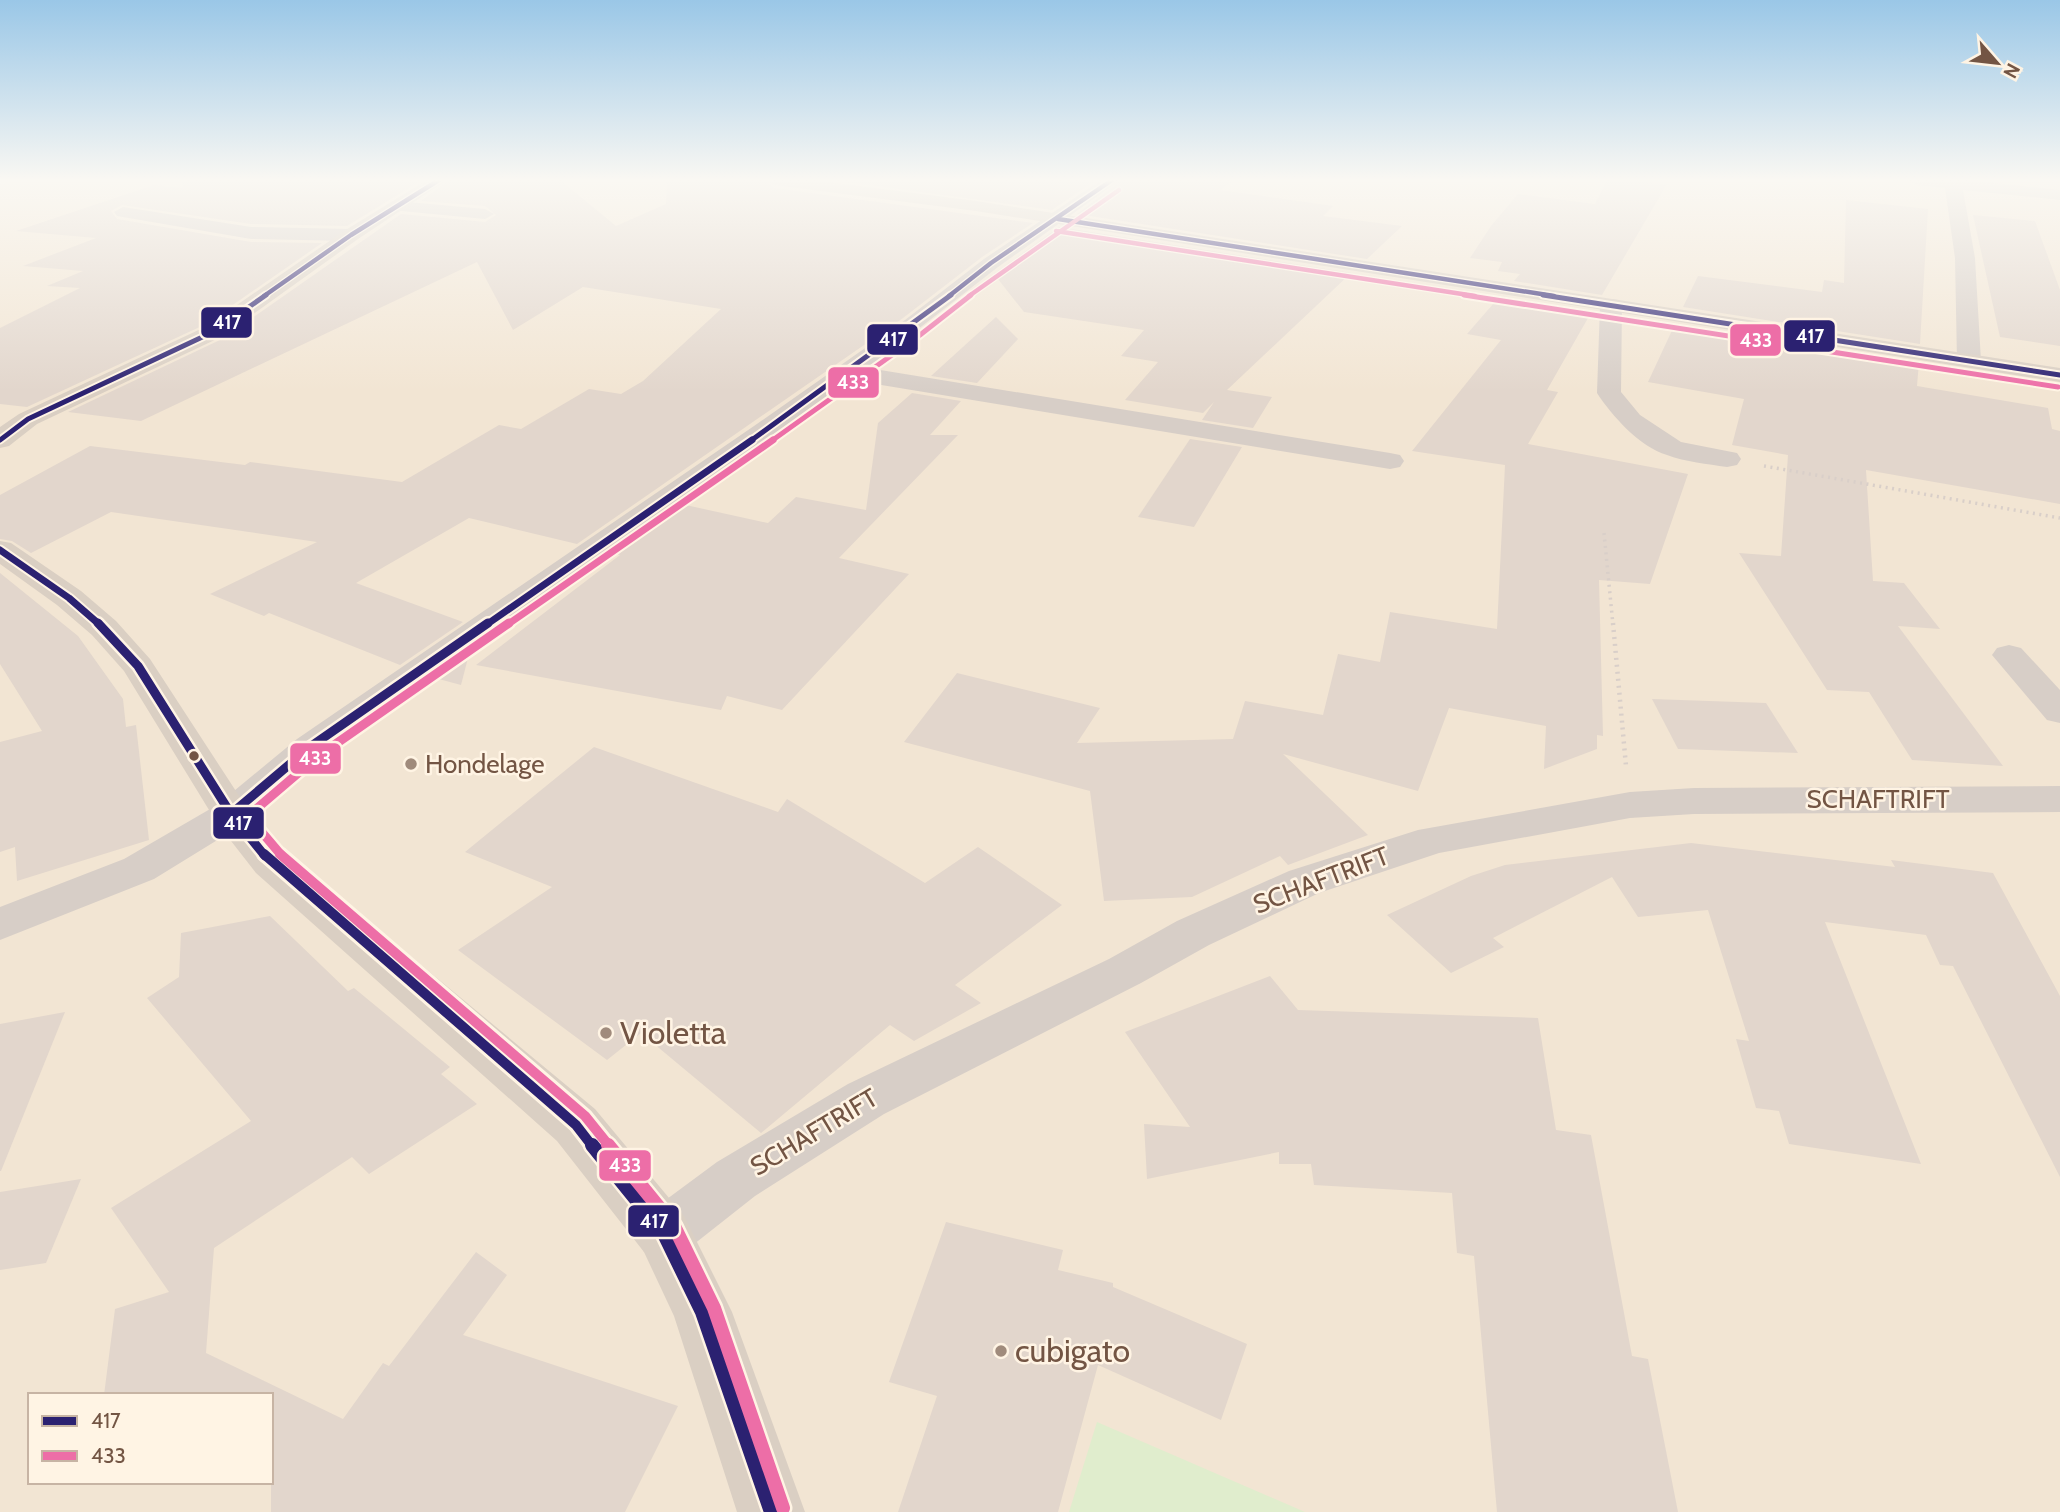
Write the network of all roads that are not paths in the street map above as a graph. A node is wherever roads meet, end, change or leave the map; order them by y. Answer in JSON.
{"nodes":[{"id":1,"x":329,"y":251,"type":"edge"},
{"id":2,"x":1010,"y":251,"type":"edge"},
{"id":3,"x":1261,"y":251,"type":"edge"},
{"id":4,"x":1964,"y":251,"type":"edge"},
{"id":5,"x":1611,"y":305,"type":"junction"},
{"id":6,"x":1969,"y":361,"type":"junction"},
{"id":7,"x":846,"y":372,"type":"junction"},
{"id":8,"x":2060,"y":375,"type":"edge"},
{"id":9,"x":0,"y":440,"type":"edge"},
{"id":10,"x":1727,"y":459,"type":"road end"},
{"id":11,"x":1390,"y":461,"type":"dead end"},
{"id":12,"x":0,"y":550,"type":"edge"},
{"id":13,"x":2009,"y":655,"type":"dead end"},
{"id":14,"x":2060,"y":712,"type":"edge"},
{"id":15,"x":2060,"y":799,"type":"edge"},
{"id":16,"x":231,"y":814,"type":"junction"},
{"id":17,"x":0,"y":923,"type":"edge"},
{"id":18,"x":664,"y":1234,"type":"junction"},
{"id":19,"x":771,"y":1512,"type":"edge"}],
"edges":[{"from":1,"to":9,"type":"main road"},
{"from":2,"to":7,"type":"street"},
{"from":3,"to":5,"type":"main road"},
{"from":4,"to":6,"type":"street"},
{"from":5,"to":6,"type":"main road"},
{"from":5,"to":10,"type":"street"},
{"from":6,"to":8,"type":"main road"},
{"from":7,"to":11,"type":"street"},
{"from":7,"to":16,"type":"street"},
{"from":12,"to":16,"type":"main road"},
{"from":13,"to":14,"type":"street"},
{"from":15,"to":18,"type":"street","name":"SCHAFTRIFT"},
{"from":16,"to":17,"type":"street"},
{"from":16,"to":18,"type":"main road"},
{"from":18,"to":19,"type":"main road"}]}
